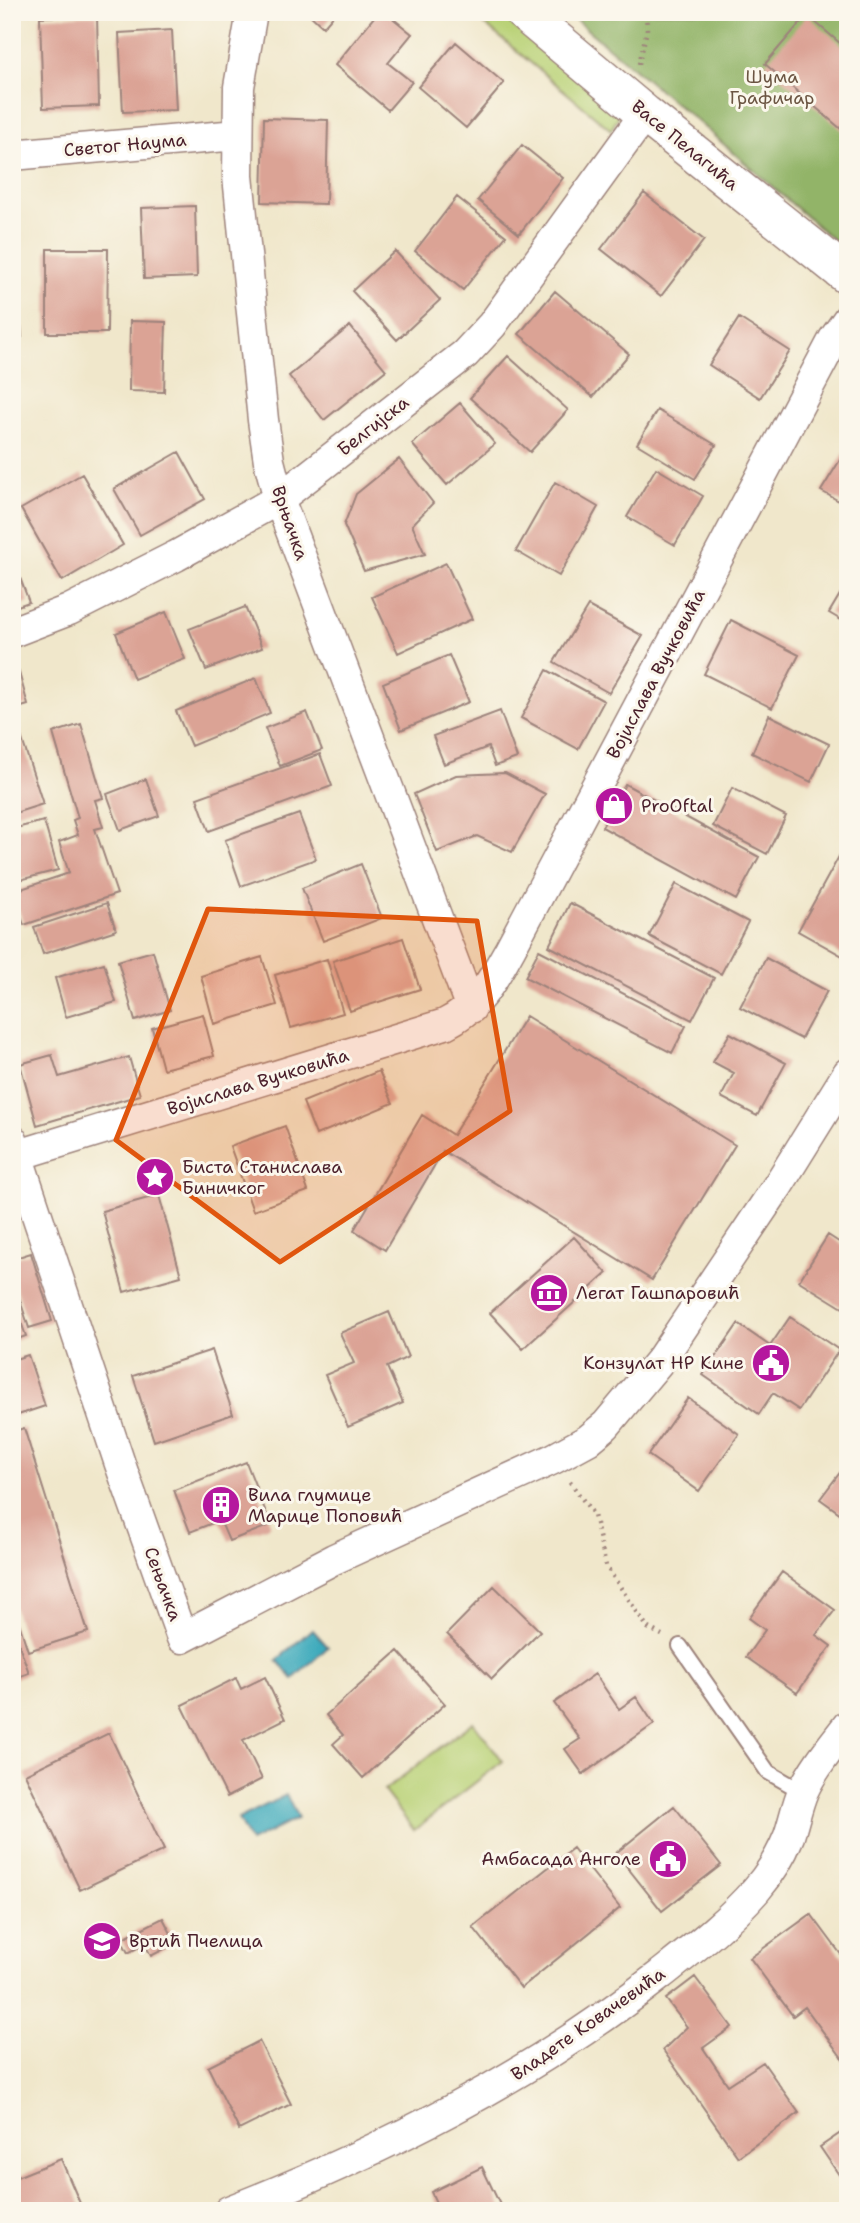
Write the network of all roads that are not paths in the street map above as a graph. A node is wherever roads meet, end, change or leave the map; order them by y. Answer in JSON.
{"nodes":[{"id":1,"x":252,"y":12,"type":"edge"},
{"id":2,"x":523,"y":12,"type":"edge"},
{"id":3,"x":645,"y":114,"type":"junction"},
{"id":4,"x":237,"y":135,"type":"junction"},
{"id":5,"x":12,"y":155,"type":"edge"},
{"id":6,"x":848,"y":276,"type":"edge"},
{"id":7,"x":848,"y":319,"type":"edge"},
{"id":8,"x":279,"y":499,"type":"junction"},
{"id":9,"x":12,"y":632,"type":"edge"},
{"id":10,"x":471,"y":1008,"type":"junction"},
{"id":11,"x":848,"y":1073,"type":"edge"},
{"id":12,"x":14,"y":1151,"type":"edge"},
{"id":13,"x":680,"y":1646,"type":"dead end"},
{"id":14,"x":848,"y":1725,"type":"edge"},
{"id":15,"x":803,"y":1792,"type":"junction"},
{"id":16,"x":229,"y":2211,"type":"edge"}],
"edges":[{"from":1,"to":4,"type":"street","name":"Врњачка"},
{"from":2,"to":3,"type":"street","name":"Васе Пелагића"},
{"from":3,"to":6,"type":"street","name":"Васе Пелагића"},
{"from":3,"to":8,"type":"street","name":"Белгијска"},
{"from":4,"to":5,"type":"street","name":"Светог Наума"},
{"from":4,"to":8,"type":"street","name":"Врњачка"},
{"from":7,"to":10,"type":"street","name":"Војислава Вучковића"},
{"from":8,"to":9,"type":"street","name":"Белгијска"},
{"from":8,"to":10,"type":"street","name":"Врњачка"},
{"from":10,"to":12,"type":"street","name":"Војислава Вучковића"},
{"from":11,"to":12,"type":"street","name":"Сењачка"},
{"from":13,"to":15,"type":"lane"},
{"from":14,"to":15,"type":"street","name":"Владете Ковачевића"},
{"from":15,"to":16,"type":"street","name":"Владете Ковачевића"}]}
